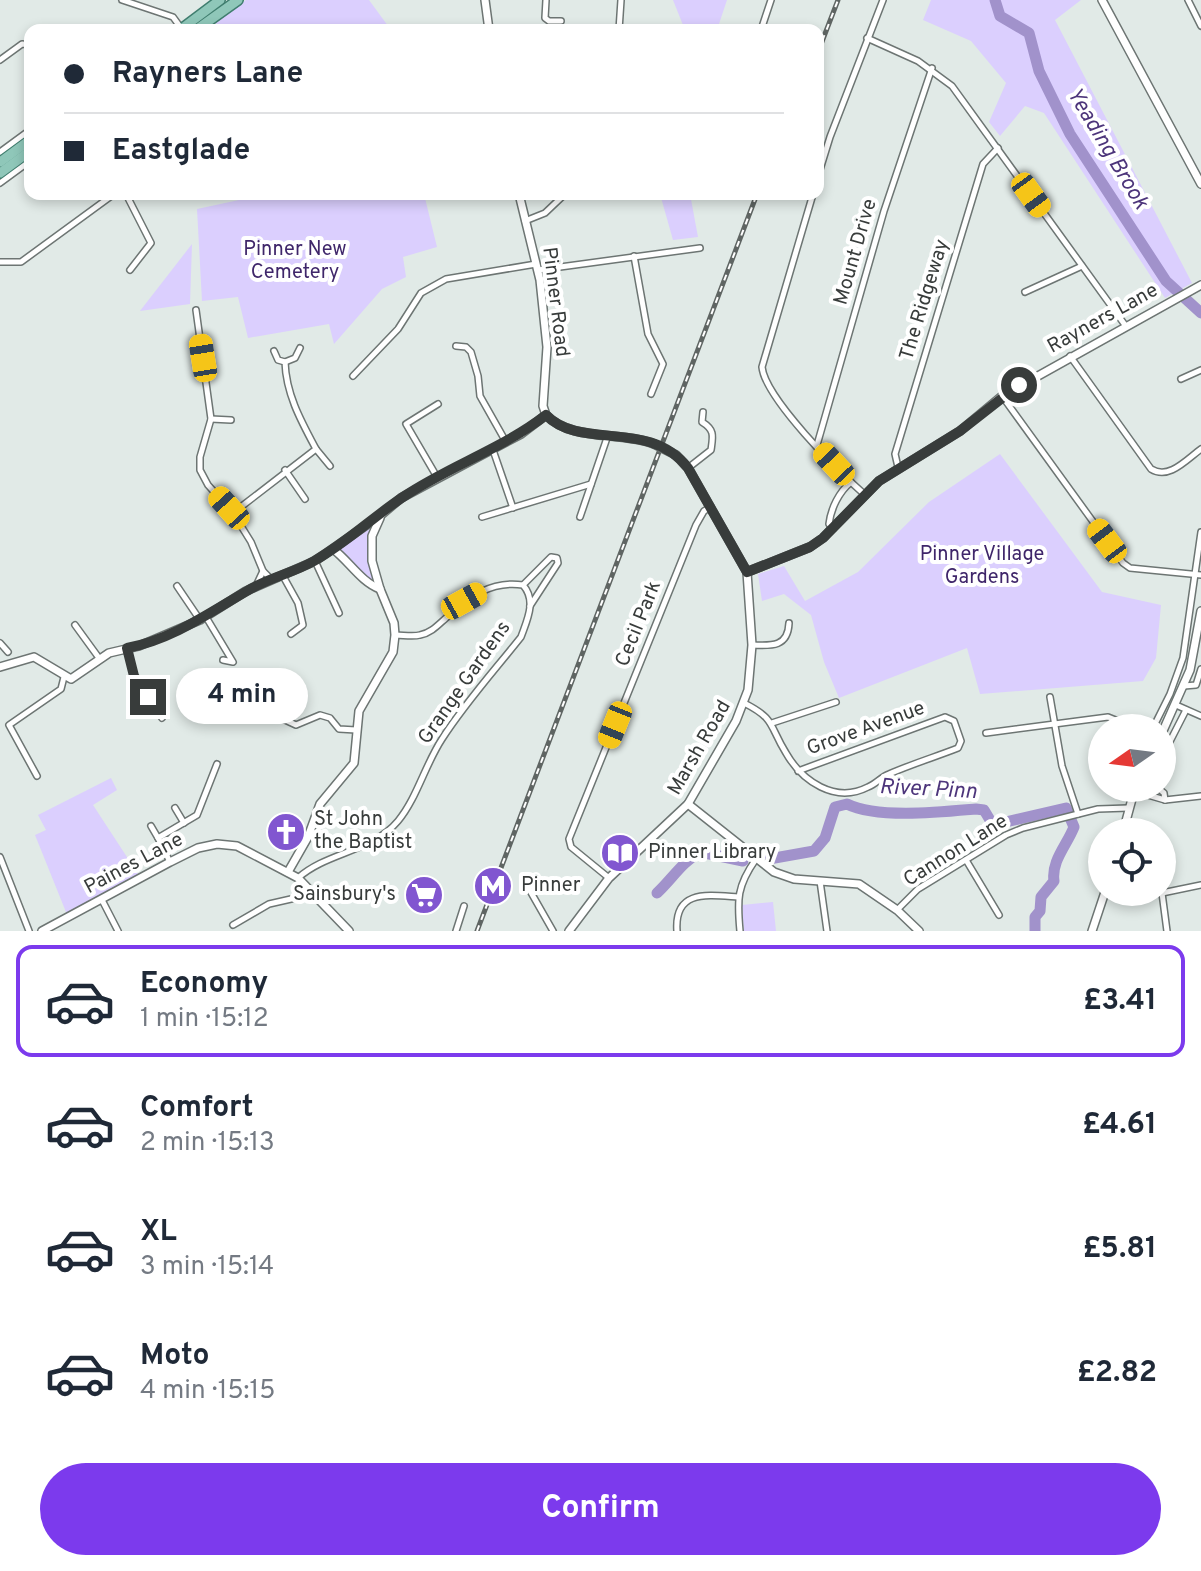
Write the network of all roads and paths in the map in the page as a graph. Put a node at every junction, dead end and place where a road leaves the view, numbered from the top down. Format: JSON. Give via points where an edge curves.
{"nodes":[{"id":1,"x":122,"y":0,"type":"edge"},
{"id":2,"x":220,"y":0,"type":"edge"},
{"id":3,"x":238,"y":0,"type":"edge"},
{"id":4,"x":485,"y":0,"type":"edge"},
{"id":5,"x":546,"y":0,"type":"edge"},
{"id":6,"x":621,"y":0,"type":"edge"},
{"id":7,"x":771,"y":0,"type":"edge"},
{"id":8,"x":883,"y":0,"type":"edge"},
{"id":9,"x":1102,"y":0,"type":"edge"},
{"id":10,"x":1188,"y":0,"type":"edge"},
{"id":11,"x":207,"y":5,"type":"edge"},
{"id":12,"x":561,"y":21,"type":"dead end"},
{"id":13,"x":178,"y":24,"type":"edge"},
{"id":14,"x":186,"y":24,"type":"edge"},
{"id":15,"x":204,"y":24,"type":"edge"},
{"id":16,"x":488,"y":24,"type":"edge"},
{"id":17,"x":619,"y":24,"type":"edge"},
{"id":18,"x":763,"y":24,"type":"edge"},
{"id":19,"x":1201,"y":26,"type":"edge"},
{"id":20,"x":867,"y":38,"type":"junction"},
{"id":21,"x":24,"y":44,"type":"edge"},
{"id":22,"x":0,"y":60,"type":"edge"},
{"id":23,"x":932,"y":68,"type":"junction"},
{"id":24,"x":24,"y":134,"type":"edge"},
{"id":25,"x":998,"y":148,"type":"junction"},
{"id":26,"x":0,"y":152,"type":"edge"},
{"id":27,"x":24,"y":153,"type":"edge"},
{"id":28,"x":24,"y":154,"type":"edge"},
{"id":29,"x":24,"y":156,"type":"edge"},
{"id":30,"x":824,"y":159,"type":"edge"},
{"id":31,"x":0,"y":162,"type":"edge"},
{"id":32,"x":0,"y":173,"type":"edge"},
{"id":33,"x":0,"y":183,"type":"edge"},
{"id":34,"x":1201,"y":184,"type":"edge"},
{"id":35,"x":106,"y":200,"type":"edge"},
{"id":36,"x":129,"y":200,"type":"edge"},
{"id":37,"x":520,"y":200,"type":"edge"},
{"id":38,"x":559,"y":200,"type":"edge"},
{"id":39,"x":811,"y":200,"type":"edge"},
{"id":40,"x":525,"y":221,"type":"junction"},
{"id":41,"x":700,"y":248,"type":"dead end"},
{"id":42,"x":634,"y":256,"type":"junction"},
{"id":43,"x":0,"y":262,"type":"edge"},
{"id":44,"x":1082,"y":266,"type":"junction"},
{"id":45,"x":538,"y":267,"type":"junction"},
{"id":46,"x":130,"y":270,"type":"dead end"},
{"id":47,"x":1201,"y":285,"type":"edge"},
{"id":48,"x":1025,"y":292,"type":"dead end"},
{"id":49,"x":196,"y":310,"type":"dead end"},
{"id":50,"x":1125,"y":325,"type":"junction"},
{"id":51,"x":456,"y":346,"type":"dead end"},
{"id":52,"x":300,"y":348,"type":"dead end"},
{"id":53,"x":274,"y":351,"type":"dead end"},
{"id":54,"x":1070,"y":356,"type":"junction"},
{"id":55,"x":285,"y":362,"type":"junction"},
{"id":56,"x":1201,"y":370,"type":"edge"},
{"id":57,"x":353,"y":376,"type":"dead end"},
{"id":58,"x":1181,"y":379,"type":"dead end"},
{"id":59,"x":651,"y":394,"type":"dead end"},
{"id":60,"x":1002,"y":396,"type":"junction"},
{"id":61,"x":438,"y":404,"type":"dead end"},
{"id":62,"x":703,"y":412,"type":"dead end"},
{"id":63,"x":546,"y":415,"type":"junction"},
{"id":64,"x":211,"y":419,"type":"junction"},
{"id":65,"x":231,"y":420,"type":"dead end"},
{"id":66,"x":608,"y":435,"type":"junction"},
{"id":67,"x":506,"y":442,"type":"junction"},
{"id":68,"x":817,"y":445,"type":"junction"},
{"id":69,"x":316,"y":449,"type":"junction"},
{"id":70,"x":1201,"y":449,"type":"edge"},
{"id":71,"x":493,"y":450,"type":"junction"},
{"id":72,"x":330,"y":466,"type":"dead end"},
{"id":73,"x":898,"y":467,"type":"junction"},
{"id":74,"x":688,"y":468,"type":"junction"},
{"id":75,"x":285,"y":470,"type":"junction"},
{"id":76,"x":437,"y":477,"type":"junction"},
{"id":77,"x":851,"y":482,"type":"junction"},
{"id":78,"x":591,"y":484,"type":"junction"},
{"id":79,"x":864,"y":494,"type":"junction"},
{"id":80,"x":305,"y":499,"type":"dead end"},
{"id":81,"x":712,"y":507,"type":"junction"},
{"id":82,"x":513,"y":508,"type":"junction"},
{"id":83,"x":233,"y":513,"type":"junction"},
{"id":84,"x":381,"y":515,"type":"junction"},
{"id":85,"x":482,"y":517,"type":"dead end"},
{"id":86,"x":580,"y":517,"type":"dead end"},
{"id":87,"x":833,"y":530,"type":"junction"},
{"id":88,"x":1201,"y":532,"type":"edge"},
{"id":89,"x":333,"y":549,"type":"junction"},
{"id":90,"x":315,"y":561,"type":"junction"},
{"id":91,"x":263,"y":571,"type":"junction"},
{"id":92,"x":747,"y":572,"type":"junction"},
{"id":93,"x":1198,"y":575,"type":"edge"},
{"id":94,"x":283,"y":576,"type":"junction"},
{"id":95,"x":272,"y":580,"type":"junction"},
{"id":96,"x":523,"y":585,"type":"junction"},
{"id":97,"x":177,"y":586,"type":"dead end"},
{"id":98,"x":256,"y":586,"type":"junction"},
{"id":99,"x":380,"y":589,"type":"junction"},
{"id":100,"x":530,"y":606,"type":"junction"},
{"id":101,"x":1201,"y":611,"type":"edge"},
{"id":102,"x":339,"y":613,"type":"dead end"},
{"id":103,"x":203,"y":619,"type":"junction"},
{"id":104,"x":789,"y":623,"type":"dead end"},
{"id":105,"x":75,"y":625,"type":"dead end"},
{"id":106,"x":291,"y":634,"type":"dead end"},
{"id":107,"x":395,"y":635,"type":"junction"},
{"id":108,"x":0,"y":643,"type":"edge"},
{"id":109,"x":752,"y":645,"type":"junction"},
{"id":110,"x":127,"y":648,"type":"junction"},
{"id":111,"x":8,"y":652,"type":"dead end"},
{"id":112,"x":99,"y":658,"type":"junction"},
{"id":113,"x":223,"y":660,"type":"dead end"},
{"id":114,"x":1,"y":664,"type":"edge"},
{"id":115,"x":1201,"y":669,"type":"edge"},
{"id":116,"x":64,"y":677,"type":"junction"},
{"id":117,"x":1184,"y":686,"type":"junction"},
{"id":118,"x":1050,"y":697,"type":"dead end"},
{"id":119,"x":836,"y":702,"type":"dead end"},
{"id":120,"x":744,"y":703,"type":"junction"},
{"id":121,"x":1176,"y":705,"type":"junction"},
{"id":122,"x":1186,"y":710,"type":"junction"},
{"id":123,"x":1160,"y":714,"type":"edge"},
{"id":124,"x":1172,"y":714,"type":"edge"},
{"id":125,"x":1201,"y":716,"type":"edge"},
{"id":126,"x":162,"y":718,"type":"dead end"},
{"id":127,"x":283,"y":719,"type":"dead end"},
{"id":128,"x":1088,"y":720,"type":"edge"},
{"id":129,"x":772,"y":723,"type":"junction"},
{"id":130,"x":1056,"y":725,"type":"junction"},
{"id":131,"x":356,"y":730,"type":"junction"},
{"id":132,"x":1176,"y":730,"type":"edge"},
{"id":133,"x":986,"y":733,"type":"dead end"},
{"id":134,"x":217,"y":764,"type":"dead end"},
{"id":135,"x":798,"y":771,"type":"junction"},
{"id":136,"x":37,"y":776,"type":"dead end"},
{"id":137,"x":1201,"y":796,"type":"edge"},
{"id":138,"x":1176,"y":799,"type":"edge"},
{"id":139,"x":1130,"y":802,"type":"edge"},
{"id":140,"x":688,"y":804,"type":"junction"},
{"id":141,"x":175,"y":808,"type":"dead end"},
{"id":142,"x":1128,"y":808,"type":"junction"},
{"id":143,"x":1075,"y":815,"type":"junction"},
{"id":144,"x":1126,"y":818,"type":"edge"},
{"id":145,"x":184,"y":823,"type":"junction"},
{"id":146,"x":151,"y":826,"type":"dead end"},
{"id":147,"x":158,"y":838,"type":"junction"},
{"id":148,"x":0,"y":857,"type":"edge"},
{"id":149,"x":756,"y":859,"type":"junction"},
{"id":150,"x":966,"y":860,"type":"junction"},
{"id":151,"x":170,"y":862,"type":"junction"},
{"id":152,"x":288,"y":872,"type":"junction"},
{"id":153,"x":298,"y":878,"type":"junction"},
{"id":154,"x":609,"y":878,"type":"junction"},
{"id":155,"x":820,"y":881,"type":"junction"},
{"id":156,"x":525,"y":882,"type":"dead end"},
{"id":157,"x":1201,"y":885,"type":"edge"},
{"id":158,"x":1176,"y":890,"type":"edge"},
{"id":159,"x":315,"y":894,"type":"junction"},
{"id":160,"x":738,"y":897,"type":"junction"},
{"id":161,"x":102,"y":900,"type":"junction"},
{"id":162,"x":464,"y":906,"type":"dead end"},
{"id":163,"x":1100,"y":906,"type":"edge"},
{"id":164,"x":1162,"y":906,"type":"edge"},
{"id":165,"x":897,"y":910,"type":"junction"},
{"id":166,"x":999,"y":915,"type":"dead end"},
{"id":167,"x":233,"y":925,"type":"dead end"},
{"id":168,"x":29,"y":931,"type":"edge"},
{"id":169,"x":42,"y":931,"type":"edge"},
{"id":170,"x":118,"y":931,"type":"edge"},
{"id":171,"x":349,"y":931,"type":"edge"},
{"id":172,"x":456,"y":931,"type":"edge"},
{"id":173,"x":553,"y":931,"type":"edge"},
{"id":174,"x":569,"y":931,"type":"edge"},
{"id":175,"x":677,"y":931,"type":"edge"},
{"id":176,"x":740,"y":931,"type":"edge"},
{"id":177,"x":827,"y":931,"type":"edge"},
{"id":178,"x":919,"y":931,"type":"edge"},
{"id":179,"x":1092,"y":931,"type":"edge"},
{"id":180,"x":1167,"y":931,"type":"edge"}],
"edges":[{"from":1,"to":13,"type":"street","via":[[173,17]]},
{"from":2,"to":11,"type":"main road"},
{"from":3,"to":15,"type":"main road"},
{"from":4,"to":16,"type":"street"},
{"from":5,"to":12,"type":"street","via":[[545,18]]},
{"from":6,"to":17,"type":"street"},
{"from":7,"to":18,"type":"street"},
{"from":8,"to":20,"type":"street"},
{"from":9,"to":34,"type":"street"},
{"from":10,"to":19,"type":"street"},
{"from":11,"to":14,"type":"main road"},
{"from":20,"to":23,"type":"street"},
{"from":20,"to":30,"type":"street"},
{"from":21,"to":22,"type":"street"},
{"from":23,"to":25,"type":"street"},
{"from":23,"to":68,"type":"street","name":"Mount Drive","via":[[884,211]]},
{"from":24,"to":26,"type":"street"},
{"from":25,"to":44,"type":"street"},
{"from":25,"to":73,"type":"street","name":"The Ridgeway","via":[[983,164],[895,454]]},
{"from":27,"to":31,"type":"main road"},
{"from":28,"to":32,"type":"main road"},
{"from":29,"to":33,"type":"street"},
{"from":35,"to":43,"type":"street","via":[[21,262]]},
{"from":36,"to":46,"type":"street","via":[[151,243]]},
{"from":37,"to":40,"type":"street","name":"Pinner Road"},
{"from":38,"to":40,"type":"street"},
{"from":39,"to":68,"type":"street","via":[[762,367],[777,399]]},
{"from":40,"to":45,"type":"street","name":"Pinner Road"},
{"from":41,"to":42,"type":"street"},
{"from":42,"to":45,"type":"street"},
{"from":42,"to":59,"type":"street","via":[[648,334],[663,364]]},
{"from":44,"to":48,"type":"street"},
{"from":44,"to":50,"type":"street"},
{"from":45,"to":57,"type":"street","via":[[446,279],[421,293],[398,329]]},
{"from":45,"to":63,"type":"street","name":"Pinner Road","via":[[547,347]]},
{"from":47,"to":50,"type":"street","name":"Rayners Lane"},
{"from":49,"to":64,"type":"street"},
{"from":50,"to":54,"type":"street","name":"Rayners Lane"},
{"from":51,"to":67,"type":"street","via":[[471,352],[480,396]]},
{"from":52,"to":55,"type":"street"},
{"from":53,"to":55,"type":"street"},
{"from":54,"to":60,"type":"street","name":"Rayners Lane"},
{"from":54,"to":70,"type":"street","via":[[1151,469],[1168,473]]},
{"from":55,"to":69,"type":"street","via":[[286,384]]},
{"from":56,"to":58,"type":"street"},
{"from":60,"to":73,"type":"street","name":"Rayners Lane","via":[[960,431]]},
{"from":60,"to":93,"type":"street","via":[[1123,563]]},
{"from":61,"to":76,"type":"street","via":[[406,424]]},
{"from":62,"to":74,"type":"street","via":[[702,422],[713,434],[711,450]]},
{"from":63,"to":66,"type":"street","name":"Marsh Road","via":[[559,426]]},
{"from":63,"to":67,"type":"street"},
{"from":64,"to":65,"type":"street"},
{"from":64,"to":83,"type":"street","via":[[200,470]]},
{"from":66,"to":74,"type":"street","name":"Marsh Road","bridge":true,"via":[[651,442]]},
{"from":66,"to":78,"type":"street"},
{"from":67,"to":71,"type":"street"},
{"from":68,"to":77,"type":"street"},
{"from":69,"to":72,"type":"street"},
{"from":69,"to":75,"type":"street"},
{"from":71,"to":76,"type":"street"},
{"from":71,"to":82,"type":"street"},
{"from":73,"to":79,"type":"street","name":"Rayners Lane"},
{"from":74,"to":81,"type":"street","name":"Marsh Road"},
{"from":75,"to":80,"type":"street"},
{"from":75,"to":83,"type":"street"},
{"from":76,"to":84,"type":"street"},
{"from":77,"to":79,"type":"street"},
{"from":77,"to":87,"type":"street","via":[[830,518]]},
{"from":78,"to":82,"type":"street"},
{"from":78,"to":86,"type":"street"},
{"from":79,"to":87,"type":"street","name":"Rayners Lane"},
{"from":81,"to":92,"type":"street","name":"Marsh Road"},
{"from":81,"to":154,"type":"street","name":"Cecil Park","via":[[696,525],[569,839],[571,847]]},
{"from":82,"to":85,"type":"street"},
{"from":83,"to":91,"type":"street"},
{"from":84,"to":89,"type":"street"},
{"from":84,"to":99,"type":"street","via":[[372,536]]},
{"from":87,"to":92,"type":"street","name":"Rayners Lane","via":[[810,547]]},
{"from":88,"to":93,"type":"street"},
{"from":89,"to":90,"type":"street"},
{"from":89,"to":99,"type":"street"},
{"from":90,"to":94,"type":"street"},
{"from":90,"to":102,"type":"street"},
{"from":91,"to":95,"type":"street"},
{"from":91,"to":98,"type":"street"},
{"from":92,"to":109,"type":"street","name":"Marsh Road"},
{"from":93,"to":123,"type":"street","via":[[1183,658]]},
{"from":94,"to":95,"type":"street"},
{"from":94,"to":106,"type":"street","via":[[303,625]]},
{"from":95,"to":98,"type":"street"},
{"from":96,"to":100,"type":"street","name":"Grange Gardens"},
{"from":96,"to":100,"type":"street","via":[[551,557],[557,558]]},
{"from":96,"to":107,"type":"street","name":"Grange Gardens","via":[[487,588],[434,629]]},
{"from":97,"to":103,"type":"street"},
{"from":98,"to":103,"type":"street"},
{"from":99,"to":107,"type":"street"},
{"from":100,"to":153,"type":"street","name":"Grange Gardens","via":[[521,637],[441,740],[399,819],[382,836],[311,867]]},
{"from":101,"to":117,"type":"street"},
{"from":103,"to":110,"type":"street"},
{"from":103,"to":113,"type":"street","via":[[233,662]]},
{"from":104,"to":109,"type":"street","via":[[788,635],[777,645]]},
{"from":105,"to":112,"type":"street"},
{"from":107,"to":131,"type":"street","via":[[387,666],[359,711]]},
{"from":108,"to":111,"type":"street"},
{"from":109,"to":120,"type":"street","name":"Marsh Road"},
{"from":110,"to":112,"type":"street"},
{"from":110,"to":126,"type":"street","via":[[134,676]]},
{"from":112,"to":116,"type":"street","via":[[78,676]]},
{"from":114,"to":116,"type":"street","via":[[34,657]]},
{"from":115,"to":117,"type":"street","via":[[1196,685]]},
{"from":116,"to":136,"type":"street","via":[[61,689],[9,725]]},
{"from":117,"to":121,"type":"street"},
{"from":118,"to":130,"type":"street"},
{"from":119,"to":129,"type":"street"},
{"from":120,"to":129,"type":"street"},
{"from":120,"to":140,"type":"street","name":"Marsh Road"},
{"from":121,"to":122,"type":"street"},
{"from":121,"to":124,"type":"street"},
{"from":122,"to":125,"type":"street"},
{"from":122,"to":132,"type":"street"},
{"from":127,"to":131,"type":"street","via":[[296,725],[320,715],[339,729]]},
{"from":128,"to":130,"type":"street"},
{"from":129,"to":135,"type":"street"},
{"from":130,"to":133,"type":"street"},
{"from":130,"to":143,"type":"street"},
{"from":131,"to":152,"type":"street","via":[[354,763],[320,804]]},
{"from":134,"to":145,"type":"street","via":[[197,815]]},
{"from":135,"to":135,"type":"street","name":"Grove Avenue","via":[[824,789],[856,791],[958,748],[961,741],[952,718],[945,717]]},
{"from":137,"to":138,"type":"street"},
{"from":139,"to":142,"type":"street"},
{"from":140,"to":149,"type":"street"},
{"from":140,"to":154,"type":"street","name":"Marsh Road"},
{"from":141,"to":145,"type":"street"},
{"from":142,"to":143,"type":"street","name":"Cannon Lane"},
{"from":142,"to":144,"type":"street"},
{"from":143,"to":150,"type":"street","name":"Cannon Lane","via":[[1023,828]]},
{"from":145,"to":147,"type":"street"},
{"from":146,"to":147,"type":"street"},
{"from":147,"to":151,"type":"street"},
{"from":148,"to":168,"type":"street"},
{"from":149,"to":155,"type":"street","via":[[794,879]]},
{"from":149,"to":160,"type":"street","via":[[742,879]]},
{"from":150,"to":165,"type":"street","name":"Cannon Lane","via":[[918,889]]},
{"from":150,"to":166,"type":"street"},
{"from":151,"to":152,"type":"street","name":"Paines Lane","via":[[217,844],[237,846]]},
{"from":151,"to":161,"type":"street","name":"Paines Lane"},
{"from":152,"to":153,"type":"street","name":"Paines Lane"},
{"from":153,"to":159,"type":"street","name":"Paines Lane"},
{"from":154,"to":174,"type":"street","name":"Marsh Road"},
{"from":155,"to":165,"type":"street","via":[[859,884]]},
{"from":155,"to":177,"type":"street"},
{"from":156,"to":173,"type":"street"},
{"from":157,"to":158,"type":"street"},
{"from":159,"to":167,"type":"street","via":[[269,904]]},
{"from":159,"to":171,"type":"street","name":"Paines Lane"},
{"from":160,"to":175,"type":"street","via":[[692,897],[681,907]]},
{"from":160,"to":176,"type":"street"},
{"from":161,"to":169,"type":"street","name":"Paines Lane"},
{"from":161,"to":170,"type":"street"},
{"from":162,"to":172,"type":"street"},
{"from":163,"to":179,"type":"street"},
{"from":164,"to":180,"type":"street"},
{"from":165,"to":178,"type":"street"}]}
